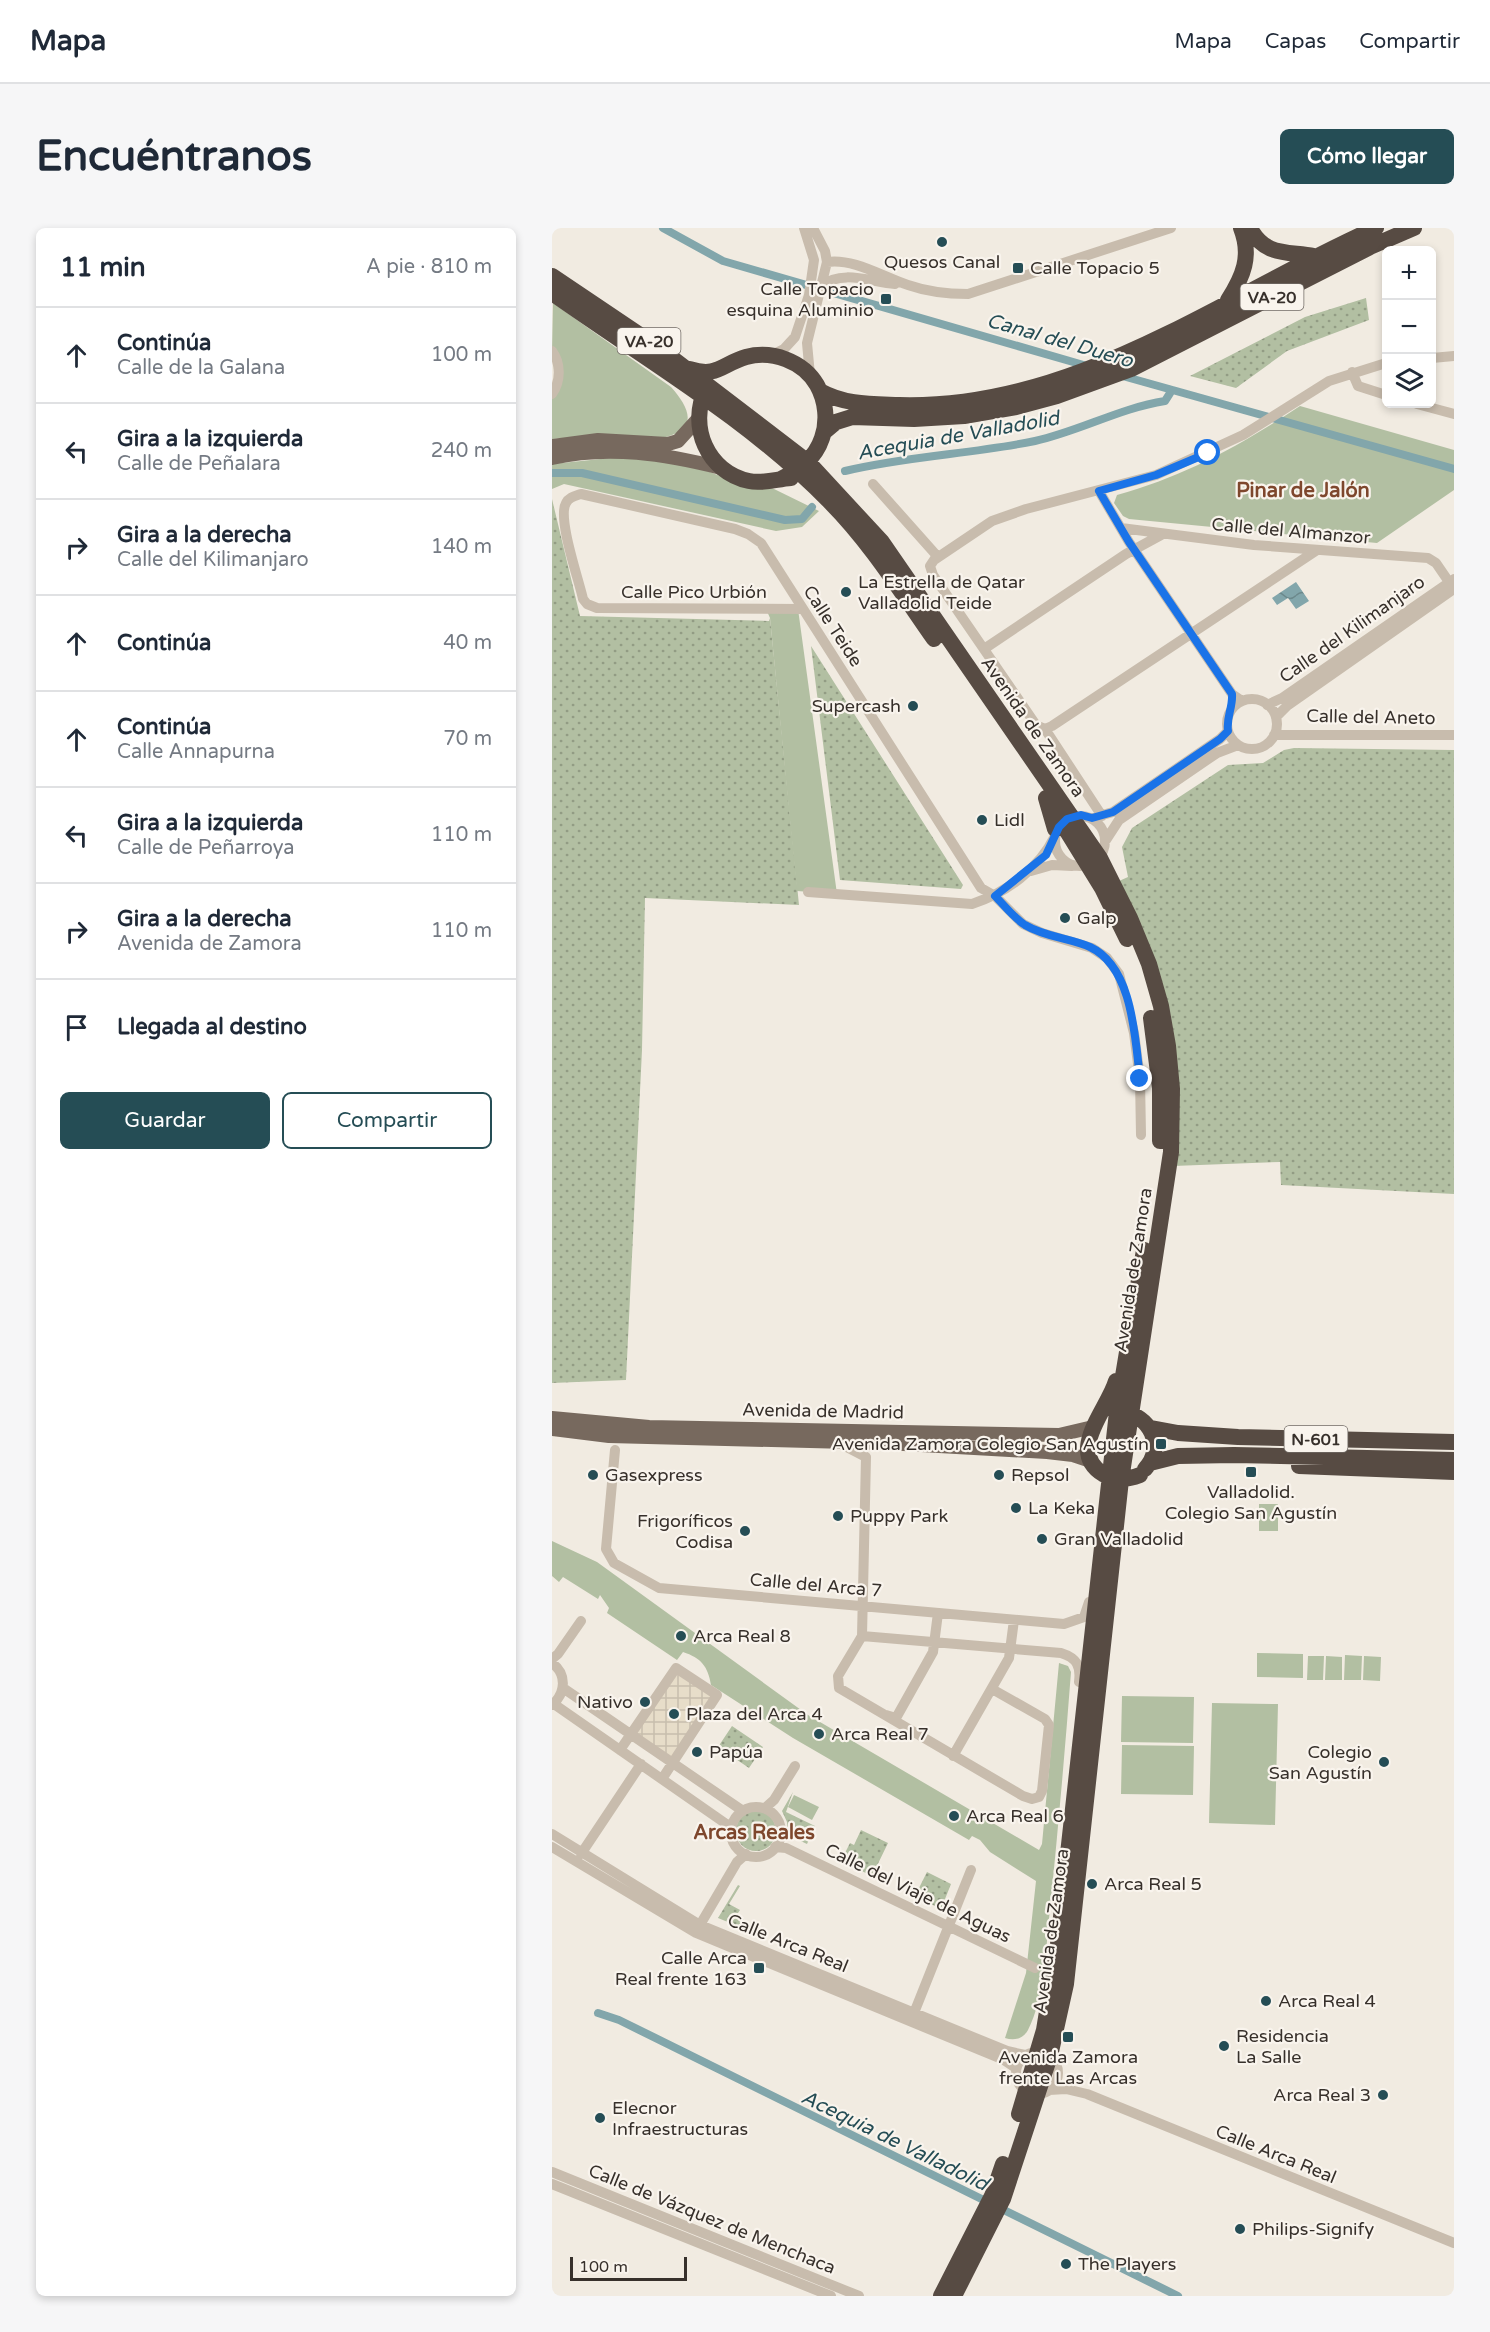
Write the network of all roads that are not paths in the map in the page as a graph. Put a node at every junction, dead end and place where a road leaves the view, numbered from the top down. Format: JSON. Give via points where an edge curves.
{"nodes":[{"id":1,"x":804,"y":228,"type":"edge"},
{"id":2,"x":1171,"y":228,"type":"edge"},
{"id":3,"x":1241,"y":228,"type":"edge"},
{"id":4,"x":1250,"y":228,"type":"edge"},
{"id":5,"x":1376,"y":228,"type":"edge"},
{"id":6,"x":1414,"y":228,"type":"edge"},
{"id":7,"x":816,"y":233,"type":"edge"},
{"id":8,"x":1314,"y":256,"type":"junction"},
{"id":9,"x":826,"y":262,"type":"junction"},
{"id":10,"x":850,"y":265,"type":"junction"},
{"id":11,"x":552,"y":276,"type":"edge"},
{"id":12,"x":816,"y":280,"type":"junction"},
{"id":13,"x":908,"y":285,"type":"junction"},
{"id":14,"x":552,"y":293,"type":"edge"},
{"id":15,"x":812,"y":297,"type":"junction"},
{"id":16,"x":1228,"y":301,"type":"junction"},
{"id":17,"x":552,"y":351,"type":"edge"},
{"id":18,"x":636,"y":353,"type":"junction"},
{"id":19,"x":771,"y":355,"type":"junction"},
{"id":20,"x":1436,"y":357,"type":"edge"},
{"id":21,"x":1454,"y":357,"type":"edge"},
{"id":22,"x":1124,"y":363,"type":"junction"},
{"id":23,"x":1382,"y":364,"type":"edge"},
{"id":24,"x":684,"y":366,"type":"junction"},
{"id":25,"x":723,"y":369,"type":"junction"},
{"id":26,"x":1352,"y":372,"type":"junction"},
{"id":27,"x":810,"y":375,"type":"junction"},
{"id":28,"x":1329,"y":381,"type":"junction"},
{"id":29,"x":1358,"y":386,"type":"junction"},
{"id":30,"x":1055,"y":389,"type":"junction"},
{"id":31,"x":705,"y":391,"type":"junction"},
{"id":32,"x":820,"y":391,"type":"junction"},
{"id":33,"x":552,"y":393,"type":"edge"},
{"id":34,"x":1382,"y":394,"type":"edge"},
{"id":35,"x":1432,"y":408,"type":"edge"},
{"id":36,"x":1454,"y":414,"type":"edge"},
{"id":37,"x":698,"y":418,"type":"junction"},
{"id":38,"x":821,"y":439,"type":"junction"},
{"id":39,"x":552,"y":446,"type":"edge"},
{"id":40,"x":552,"y":458,"type":"edge"},
{"id":41,"x":721,"y":468,"type":"junction"},
{"id":42,"x":805,"y":471,"type":"junction"},
{"id":43,"x":873,"y":484,"type":"dead end"},
{"id":44,"x":1099,"y":491,"type":"junction"},
{"id":45,"x":1121,"y":528,"type":"junction"},
{"id":46,"x":1161,"y":535,"type":"junction"},
{"id":47,"x":882,"y":542,"type":"junction"},
{"id":48,"x":1287,"y":548,"type":"junction"},
{"id":49,"x":1134,"y":550,"type":"junction"},
{"id":50,"x":1317,"y":550,"type":"junction"},
{"id":51,"x":938,"y":557,"type":"junction"},
{"id":52,"x":1297,"y":564,"type":"junction"},
{"id":53,"x":1452,"y":583,"type":"edge"},
{"id":54,"x":587,"y":604,"type":"joint"},
{"id":55,"x":802,"y":609,"type":"junction"},
{"id":56,"x":1191,"y":634,"type":"junction"},
{"id":57,"x":984,"y":649,"type":"junction"},
{"id":58,"x":1238,"y":705,"type":"junction"},
{"id":59,"x":1267,"y":705,"type":"junction"},
{"id":60,"x":1275,"y":727,"type":"junction"},
{"id":61,"x":1043,"y":728,"type":"junction"},
{"id":62,"x":1228,"y":731,"type":"junction"},
{"id":63,"x":1454,"y":735,"type":"edge"},
{"id":64,"x":1238,"y":745,"type":"junction"},
{"id":65,"x":1051,"y":797,"type":"junction"},
{"id":66,"x":1074,"y":822,"type":"junction"},
{"id":67,"x":1092,"y":857,"type":"junction"},
{"id":68,"x":1028,"y":872,"type":"junction"},
{"id":69,"x":808,"y":892,"type":"dead end"},
{"id":70,"x":995,"y":896,"type":"junction"},
{"id":71,"x":1141,"y":1135,"type":"dead end"},
{"id":72,"x":1144,"y":1281,"type":"junction"},
{"id":73,"x":1123,"y":1413,"type":"junction"},
{"id":74,"x":552,"y":1418,"type":"edge"},
{"id":75,"x":1096,"y":1424,"type":"junction"},
{"id":76,"x":1148,"y":1425,"type":"junction"},
{"id":77,"x":552,"y":1429,"type":"edge"},
{"id":78,"x":837,"y":1442,"type":"junction"},
{"id":79,"x":1454,"y":1442,"type":"edge"},
{"id":80,"x":886,"y":1443,"type":"junction"},
{"id":81,"x":615,"y":1450,"type":"dead end"},
{"id":82,"x":1234,"y":1455,"type":"junction"},
{"id":83,"x":866,"y":1457,"type":"junction"},
{"id":84,"x":1454,"y":1460,"type":"edge"},
{"id":85,"x":1091,"y":1461,"type":"junction"},
{"id":86,"x":1145,"y":1469,"type":"junction"},
{"id":87,"x":1454,"y":1472,"type":"edge"},
{"id":88,"x":1115,"y":1478,"type":"junction"},
{"id":89,"x":1117,"y":1516,"type":"junction"},
{"id":90,"x":1098,"y":1568,"type":"junction"},
{"id":91,"x":863,"y":1606,"type":"junction"},
{"id":92,"x":938,"y":1613,"type":"junction"},
{"id":93,"x":1014,"y":1620,"type":"junction"},
{"id":94,"x":581,"y":1621,"type":"dead end"},
{"id":95,"x":862,"y":1636,"type":"junction"},
{"id":96,"x":934,"y":1642,"type":"junction"},
{"id":97,"x":1010,"y":1649,"type":"junction"},
{"id":98,"x":555,"y":1660,"type":"edge"},
{"id":99,"x":563,"y":1688,"type":"junction"},
{"id":100,"x":992,"y":1689,"type":"junction"},
{"id":101,"x":553,"y":1704,"type":"edge"},
{"id":102,"x":880,"y":1714,"type":"junction"},
{"id":103,"x":631,"y":1734,"type":"junction"},
{"id":104,"x":620,"y":1750,"type":"junction"},
{"id":105,"x":953,"y":1756,"type":"junction"},
{"id":106,"x":673,"y":1762,"type":"junction"},
{"id":107,"x":641,"y":1764,"type":"junction"},
{"id":108,"x":795,"y":1766,"type":"dead end"},
{"id":109,"x":1076,"y":1776,"type":"junction"},
{"id":110,"x":662,"y":1779,"type":"junction"},
{"id":111,"x":743,"y":1810,"type":"junction"},
{"id":112,"x":768,"y":1810,"type":"junction"},
{"id":113,"x":732,"y":1827,"type":"junction"},
{"id":114,"x":552,"y":1834,"type":"edge"},
{"id":115,"x":780,"y":1845,"type":"junction"},
{"id":116,"x":552,"y":1847,"type":"edge"},
{"id":117,"x":743,"y":1852,"type":"junction"},
{"id":118,"x":581,"y":1854,"type":"junction"},
{"id":119,"x":971,"y":1869,"type":"dead end"},
{"id":120,"x":948,"y":1926,"type":"junction"},
{"id":121,"x":698,"y":1929,"type":"junction"},
{"id":122,"x":1035,"y":1968,"type":"dead end"},
{"id":123,"x":914,"y":2013,"type":"junction"},
{"id":124,"x":1038,"y":2054,"type":"junction"},
{"id":125,"x":1016,"y":2068,"type":"junction"},
{"id":126,"x":1058,"y":2074,"type":"junction"},
{"id":127,"x":1038,"y":2092,"type":"junction"},
{"id":128,"x":1087,"y":2094,"type":"junction"},
{"id":129,"x":552,"y":2172,"type":"edge"},
{"id":130,"x":552,"y":2184,"type":"edge"},
{"id":131,"x":988,"y":2218,"type":"junction"},
{"id":132,"x":1454,"y":2243,"type":"edge"},
{"id":133,"x":831,"y":2296,"type":"edge"},
{"id":134,"x":859,"y":2296,"type":"edge"},
{"id":135,"x":941,"y":2296,"type":"edge"},
{"id":136,"x":954,"y":2296,"type":"edge"}],
"edges":[{"from":1,"to":12,"type":"street"},
{"from":2,"to":13,"type":"street","via":[[968,294],[943,294]]},
{"from":3,"to":16,"type":"highway","via":[[1246,263]]},
{"from":4,"to":8,"type":"highway","via":[[1275,251]]},
{"from":5,"to":8,"type":"highway","number":"VA-20"},
{"from":6,"to":22,"type":"highway","number":"VA-20"},
{"from":7,"to":9,"type":"street"},
{"from":7,"to":10,"type":"street","via":[[831,253]]},
{"from":8,"to":16,"type":"highway","number":"VA-20"},
{"from":9,"to":10,"type":"street"},
{"from":9,"to":12,"type":"street"},
{"from":10,"to":13,"type":"street"},
{"from":11,"to":24,"type":"highway","number":"VA-20"},
{"from":12,"to":13,"type":"street","via":[[843,277]]},
{"from":12,"to":15,"type":"street"},
{"from":14,"to":18,"type":"highway","number":"VA-20"},
{"from":15,"to":19,"type":"street","via":[[795,337]]},
{"from":15,"to":27,"type":"street","via":[[807,343]]},
{"from":16,"to":22,"type":"highway","number":"VA-20"},
{"from":17,"to":33,"type":"street","via":[[559,367]]},
{"from":18,"to":31,"type":"highway","number":"VA-20"},
{"from":18,"to":37,"type":"highway","via":[[682,392]]},
{"from":19,"to":25,"type":"highway","via":[[748,356]]},
{"from":19,"to":27,"type":"highway"},
{"from":20,"to":21,"type":"street"},
{"from":22,"to":30,"type":"highway","number":"VA-20"},
{"from":23,"to":26,"type":"street"},
{"from":24,"to":25,"type":"highway","via":[[705,373]]},
{"from":24,"to":31,"type":"highway","number":"VA-20"},
{"from":25,"to":31,"type":"highway"},
{"from":26,"to":28,"type":"street"},
{"from":26,"to":29,"type":"street"},
{"from":27,"to":32,"type":"highway"},
{"from":28,"to":29,"type":"street"},
{"from":28,"to":44,"type":"street","via":[[1243,435],[1187,463]]},
{"from":29,"to":34,"type":"street"},
{"from":30,"to":32,"type":"highway","number":"VA-20","via":[[911,405],[841,401]]},
{"from":30,"to":38,"type":"highway","number":"VA-20","via":[[1016,407],[964,416],[852,417],[836,422]]},
{"from":31,"to":37,"type":"highway"},
{"from":31,"to":42,"type":"highway","name":"Avenida de Zamora"},
{"from":32,"to":38,"type":"highway","via":[[825,408]]},
{"from":35,"to":36,"type":"street"},
{"from":37,"to":39,"type":"main road","via":[[678,441],[668,444],[598,440]]},
{"from":37,"to":41,"type":"highway","via":[[706,450]]},
{"from":38,"to":42,"type":"highway","number":"VA-20"},
{"from":38,"to":47,"type":"highway","via":[[825,466]]},
{"from":40,"to":41,"type":"main road","via":[[631,451]]},
{"from":41,"to":42,"type":"highway","number":"VA-20","via":[[750,481],[781,479]]},
{"from":42,"to":47,"type":"highway","name":"Avenida de Zamora"},
{"from":42,"to":65,"type":"highway","name":"Avenida de Zamora","via":[[882,563]]},
{"from":43,"to":51,"type":"street"},
{"from":44,"to":45,"type":"street"},
{"from":44,"to":51,"type":"street","via":[[992,521]]},
{"from":45,"to":46,"type":"street","name":"Calle del Almanzor"},
{"from":45,"to":49,"type":"street"},
{"from":46,"to":48,"type":"street","name":"Calle del Almanzor"},
{"from":46,"to":49,"type":"street"},
{"from":47,"to":65,"type":"highway","name":"Avenida de Zamora"},
{"from":48,"to":50,"type":"street","name":"Calle del Almanzor"},
{"from":48,"to":52,"type":"street"},
{"from":49,"to":56,"type":"street"},
{"from":49,"to":57,"type":"street"},
{"from":50,"to":52,"type":"street"},
{"from":50,"to":53,"type":"street","name":"Calle del Almanzor","via":[[1428,558]]},
{"from":51,"to":57,"type":"street","via":[[930,566],[933,575]]},
{"from":52,"to":56,"type":"street"},
{"from":53,"to":59,"type":"street","name":"Calle del Kilimanjaro"},
{"from":53,"to":60,"type":"street","name":"Calle del Kilimanjaro","via":[[1287,706]]},
{"from":54,"to":55,"type":"street","name":"Calle Pico Urbión","via":[[597,608]]},
{"from":54,"to":55,"type":"street","name":"Calle Teide","via":[[564,519],[569,498],[581,494],[748,534],[761,543]]},
{"from":55,"to":70,"type":"street","name":"Calle Teide","via":[[981,888]]},
{"from":56,"to":58,"type":"street"},
{"from":56,"to":61,"type":"street","via":[[1052,726]]},
{"from":57,"to":61,"type":"street"},
{"from":58,"to":59,"type":"street","name":"Calle del Kilimanjaro","via":[[1254,699]]},
{"from":58,"to":62,"type":"street","via":[[1228,718]]},
{"from":59,"to":60,"type":"street","name":"Calle del Kilimanjaro"},
{"from":60,"to":63,"type":"street","name":"Calle del Aneto","via":[[1288,733]]},
{"from":60,"to":64,"type":"street","name":"Calle del Kilimanjaro","via":[[1267,744],[1259,748]]},
{"from":61,"to":66,"type":"street"},
{"from":62,"to":64,"type":"street"},
{"from":62,"to":66,"type":"street","via":[[1212,745]]},
{"from":64,"to":67,"type":"street","name":"Calle del Kilimanjaro","via":[[1217,753],[1119,820]]},
{"from":65,"to":66,"type":"highway"},
{"from":65,"to":66,"type":"highway"},
{"from":66,"to":67,"type":"highway","name":"Avenida de Zamora"},
{"from":66,"to":67,"type":"street","via":[[1059,855]]},
{"from":66,"to":68,"type":"street"},
{"from":67,"to":68,"type":"street"},
{"from":67,"to":72,"type":"highway","name":"Avenida de Zamora","via":[[1134,927],[1155,985],[1171,1078],[1169,1164]]},
{"from":68,"to":70,"type":"street"},
{"from":69,"to":70,"type":"street","via":[[972,904]]},
{"from":70,"to":71,"type":"street","name":"Calle Teide","via":[[1023,924],[1092,948],[1107,958],[1119,974],[1134,1034]]},
{"from":72,"to":73,"type":"highway","name":"Avenida de Zamora"},
{"from":72,"to":75,"type":"highway","via":[[1125,1320],[1115,1384]]},
{"from":72,"to":76,"type":"highway","via":[[1149,1317],[1141,1383]]},
{"from":73,"to":75,"type":"highway"},
{"from":73,"to":76,"type":"highway"},
{"from":73,"to":88,"type":"highway","name":"Avenida de Zamora"},
{"from":74,"to":75,"type":"main road","name":"Avenida de Madrid","via":[[650,1427],[1048,1434],[1079,1432]]},
{"from":75,"to":85,"type":"highway","via":[[1087,1446]]},
{"from":76,"to":79,"type":"highway","number":"N-601","via":[[1178,1433],[1238,1437]]},
{"from":76,"to":86,"type":"highway","via":[[1155,1450]]},
{"from":77,"to":78,"type":"main road","name":"Avenida de Madrid","via":[[609,1436]]},
{"from":78,"to":80,"type":"main road","name":"Avenida de Madrid"},
{"from":78,"to":83,"type":"street"},
{"from":80,"to":83,"type":"street","name":"Avenida de Madrid"},
{"from":80,"to":85,"type":"main road","name":"Avenida de Madrid","via":[[1060,1453]]},
{"from":81,"to":91,"type":"street","name":"Calle del Arca 7","via":[[606,1549],[614,1563],[659,1588]]},
{"from":82,"to":84,"type":"highway","number":"N-601"},
{"from":82,"to":86,"type":"highway","number":"N-601","via":[[1178,1455]]},
{"from":82,"to":87,"type":"highway","via":[[1251,1462],[1315,1468]]},
{"from":83,"to":91,"type":"street"},
{"from":85,"to":88,"type":"highway","via":[[1100,1472]]},
{"from":86,"to":88,"type":"highway"},
{"from":86,"to":89,"type":"highway"},
{"from":88,"to":89,"type":"highway","name":"Avenida de Zamora"},
{"from":88,"to":90,"type":"highway","name":"Avenida de Zamora"},
{"from":89,"to":124,"type":"highway","name":"Avenida de Zamora","via":[[1066,1984]]},
{"from":90,"to":93,"type":"street","name":"Calle del Arca 7","via":[[1084,1617],[1064,1624]]},
{"from":90,"to":109,"type":"highway","name":"Avenida de Zamora"},
{"from":91,"to":92,"type":"street","name":"Calle del Arca 7"},
{"from":91,"to":95,"type":"street"},
{"from":92,"to":93,"type":"street","name":"Calle del Arca 7"},
{"from":92,"to":96,"type":"street"},
{"from":93,"to":97,"type":"street"},
{"from":94,"to":98,"type":"street"},
{"from":95,"to":96,"type":"street"},
{"from":95,"to":102,"type":"street","via":[[837,1683],[838,1688]]},
{"from":96,"to":97,"type":"street"},
{"from":96,"to":102,"type":"street","via":[[933,1652],[896,1718]]},
{"from":97,"to":100,"type":"street"},
{"from":97,"to":109,"type":"street","via":[[1061,1653],[1077,1662],[1080,1669],[1074,1738]]},
{"from":98,"to":99,"type":"street"},
{"from":99,"to":101,"type":"street"},
{"from":99,"to":103,"type":"street"},
{"from":100,"to":105,"type":"street"},
{"from":100,"to":105,"type":"street","via":[[1049,1725],[1039,1797],[1032,1799]]},
{"from":101,"to":104,"type":"street"},
{"from":102,"to":105,"type":"street"},
{"from":103,"to":104,"type":"street"},
{"from":103,"to":106,"type":"street"},
{"from":103,"to":106,"type":"street","via":[[676,1668],[717,1695]]},
{"from":104,"to":107,"type":"street"},
{"from":106,"to":110,"type":"street"},
{"from":106,"to":111,"type":"street"},
{"from":107,"to":110,"type":"street"},
{"from":107,"to":118,"type":"street"},
{"from":108,"to":112,"type":"street"},
{"from":109,"to":124,"type":"highway","name":"Avenida de Zamora","via":[[1058,1944]]},
{"from":110,"to":113,"type":"street"},
{"from":111,"to":112,"type":"street"},
{"from":111,"to":113,"type":"street"},
{"from":112,"to":115,"type":"street","via":[[779,1821]]},
{"from":113,"to":117,"type":"street","via":[[733,1840]]},
{"from":114,"to":118,"type":"street","name":"Calle Arca Real"},
{"from":115,"to":117,"type":"street","via":[[762,1856]]},
{"from":115,"to":120,"type":"street","name":"Calle del Viaje de Aguas"},
{"from":116,"to":121,"type":"street","name":"Calle Arca Real"},
{"from":117,"to":121,"type":"street"},
{"from":118,"to":121,"type":"street","name":"Calle Arca Real"},
{"from":119,"to":120,"type":"street"},
{"from":120,"to":122,"type":"street","name":"Calle del Viaje de Aguas"},
{"from":120,"to":123,"type":"street"},
{"from":121,"to":123,"type":"street","name":"Calle Arca Real"},
{"from":121,"to":125,"type":"street","name":"Calle Arca Real"},
{"from":123,"to":124,"type":"street","name":"Calle Arca Real","via":[[1007,2051]]},
{"from":124,"to":125,"type":"street"},
{"from":124,"to":126,"type":"street","via":[[1057,2068]]},
{"from":124,"to":127,"type":"highway","name":"Avenida de Zamora"},
{"from":125,"to":127,"type":"street","via":[[1018,2081]]},
{"from":126,"to":127,"type":"street"},
{"from":126,"to":128,"type":"street","name":"Calle Arca Real"},
{"from":127,"to":128,"type":"street","name":"Calle Arca Real","via":[[1066,2088]]},
{"from":127,"to":131,"type":"highway","name":"Avenida de Zamora"},
{"from":128,"to":132,"type":"street","name":"Calle Arca Real"},
{"from":129,"to":134,"type":"street","name":"Calle de Vázquez de Menchaca"},
{"from":130,"to":133,"type":"street","name":"Calle de Vázquez de Menchaca"},
{"from":131,"to":135,"type":"highway","name":"Avenida de Zamora"},
{"from":131,"to":136,"type":"highway","name":"Avenida de Zamora"}]}
